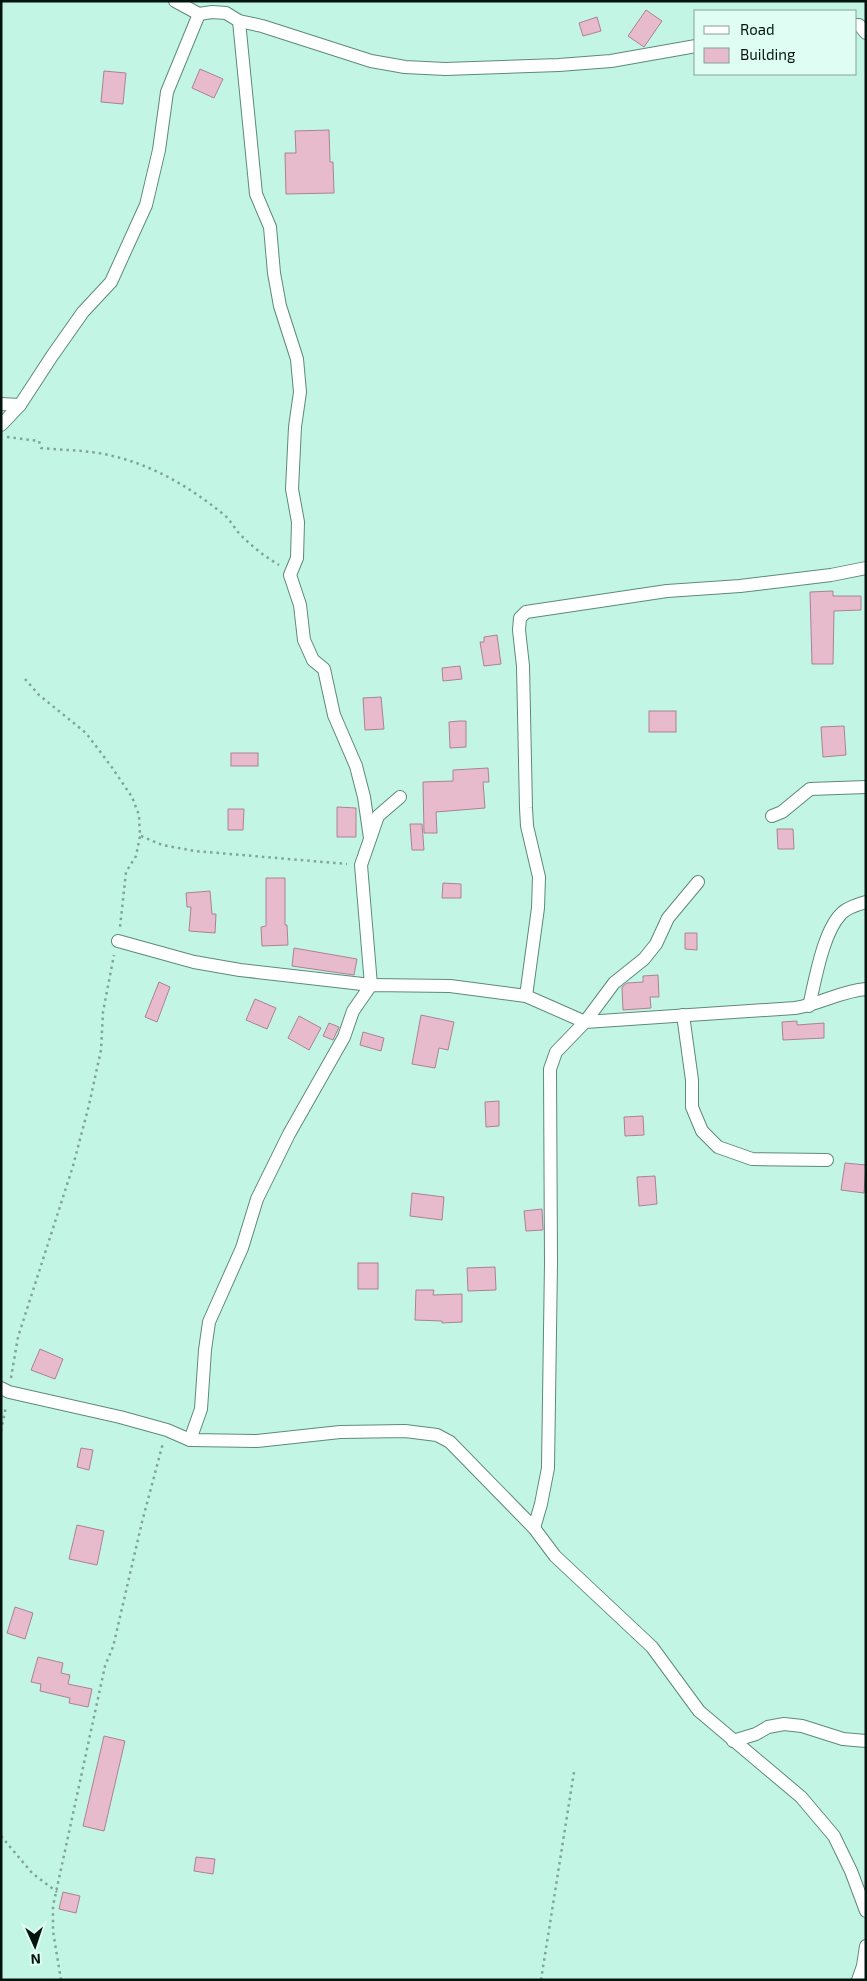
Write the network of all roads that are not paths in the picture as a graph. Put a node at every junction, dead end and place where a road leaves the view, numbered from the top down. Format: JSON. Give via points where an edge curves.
{"nodes":[{"id":1,"x":175,"y":1,"type":"edge"},
{"id":2,"x":207,"y":9,"type":"edge"},
{"id":3,"x":239,"y":21,"type":"junction"},
{"id":4,"x":694,"y":46,"type":"edge"},
{"id":5,"x":1,"y":404,"type":"edge"},
{"id":6,"x":20,"y":405,"type":"junction"},
{"id":7,"x":1,"y":426,"type":"edge"},
{"id":8,"x":866,"y":568,"type":"edge"},
{"id":9,"x":866,"y":787,"type":"edge"},
{"id":10,"x":400,"y":797,"type":"dead end"},
{"id":11,"x":772,"y":816,"type":"dead end"},
{"id":12,"x":370,"y":838,"type":"junction"},
{"id":13,"x":698,"y":882,"type":"dead end"},
{"id":14,"x":866,"y":902,"type":"edge"},
{"id":15,"x":118,"y":941,"type":"road end"},
{"id":16,"x":372,"y":985,"type":"junction"},
{"id":17,"x":866,"y":989,"type":"edge"},
{"id":18,"x":526,"y":996,"type":"junction"},
{"id":19,"x":809,"y":1006,"type":"junction"},
{"id":20,"x":683,"y":1016,"type":"junction"},
{"id":21,"x":585,"y":1022,"type":"junction"},
{"id":22,"x":827,"y":1160,"type":"dead end"},
{"id":23,"x":5,"y":1390,"type":"edge"},
{"id":24,"x":190,"y":1440,"type":"junction"},
{"id":25,"x":534,"y":1528,"type":"junction"},
{"id":26,"x":733,"y":1741,"type":"junction"},
{"id":27,"x":866,"y":1741,"type":"edge"},
{"id":28,"x":866,"y":1911,"type":"edge"},
{"id":29,"x":866,"y":1946,"type":"edge"},
{"id":30,"x":858,"y":1980,"type":"edge"}],
"edges":[{"from":1,"to":2,"type":"street"},
{"from":2,"to":3,"type":"street","via":[[226,13]]},
{"from":2,"to":6,"type":"street","via":[[167,92],[159,150],[146,205],[111,282],[83,312]]},
{"from":3,"to":4,"type":"street","via":[[371,61],[405,67],[445,69],[577,63]]},
{"from":3,"to":12,"type":"street","via":[[256,194],[270,227],[280,306],[297,359],[300,384],[292,489],[298,522],[297,558],[290,575],[300,605],[304,640],[313,660],[324,669],[334,715],[356,766]]},
{"from":5,"to":6,"type":"street"},
{"from":6,"to":7,"type":"street"},
{"from":8,"to":18,"type":"street","via":[[831,575],[599,600],[526,612],[520,618],[527,826],[539,877]]},
{"from":9,"to":11,"type":"street","via":[[810,789],[782,812]]},
{"from":10,"to":12,"type":"street","via":[[378,816]]},
{"from":12,"to":16,"type":"street","via":[[361,865]]},
{"from":13,"to":21,"type":"street","via":[[668,918],[656,944],[644,959],[614,983]]},
{"from":14,"to":19,"type":"street","via":[[842,912],[830,930]]},
{"from":15,"to":16,"type":"street","via":[[194,962],[240,970]]},
{"from":16,"to":18,"type":"street","via":[[450,986]]},
{"from":16,"to":24,"type":"street","via":[[354,1011],[344,1037],[289,1134],[257,1199],[242,1248],[209,1322],[201,1409]]},
{"from":17,"to":19,"type":"street"},
{"from":18,"to":21,"type":"street"},
{"from":19,"to":20,"type":"street"},
{"from":20,"to":21,"type":"street"},
{"from":20,"to":22,"type":"street","via":[[692,1080],[692,1107],[702,1131],[718,1147],[752,1159]]},
{"from":21,"to":25,"type":"street","via":[[556,1052],[550,1069],[548,1468]]},
{"from":23,"to":24,"type":"street","via":[[120,1417]]},
{"from":24,"to":25,"type":"street","via":[[257,1441],[340,1432],[405,1431],[437,1435],[450,1442]]},
{"from":25,"to":26,"type":"street","via":[[555,1556],[652,1646],[699,1711]]},
{"from":26,"to":27,"type":"street","via":[[784,1724],[802,1726],[842,1739]]},
{"from":26,"to":28,"type":"street","via":[[802,1796],[834,1836]]},
{"from":29,"to":30,"type":"street"}]}
